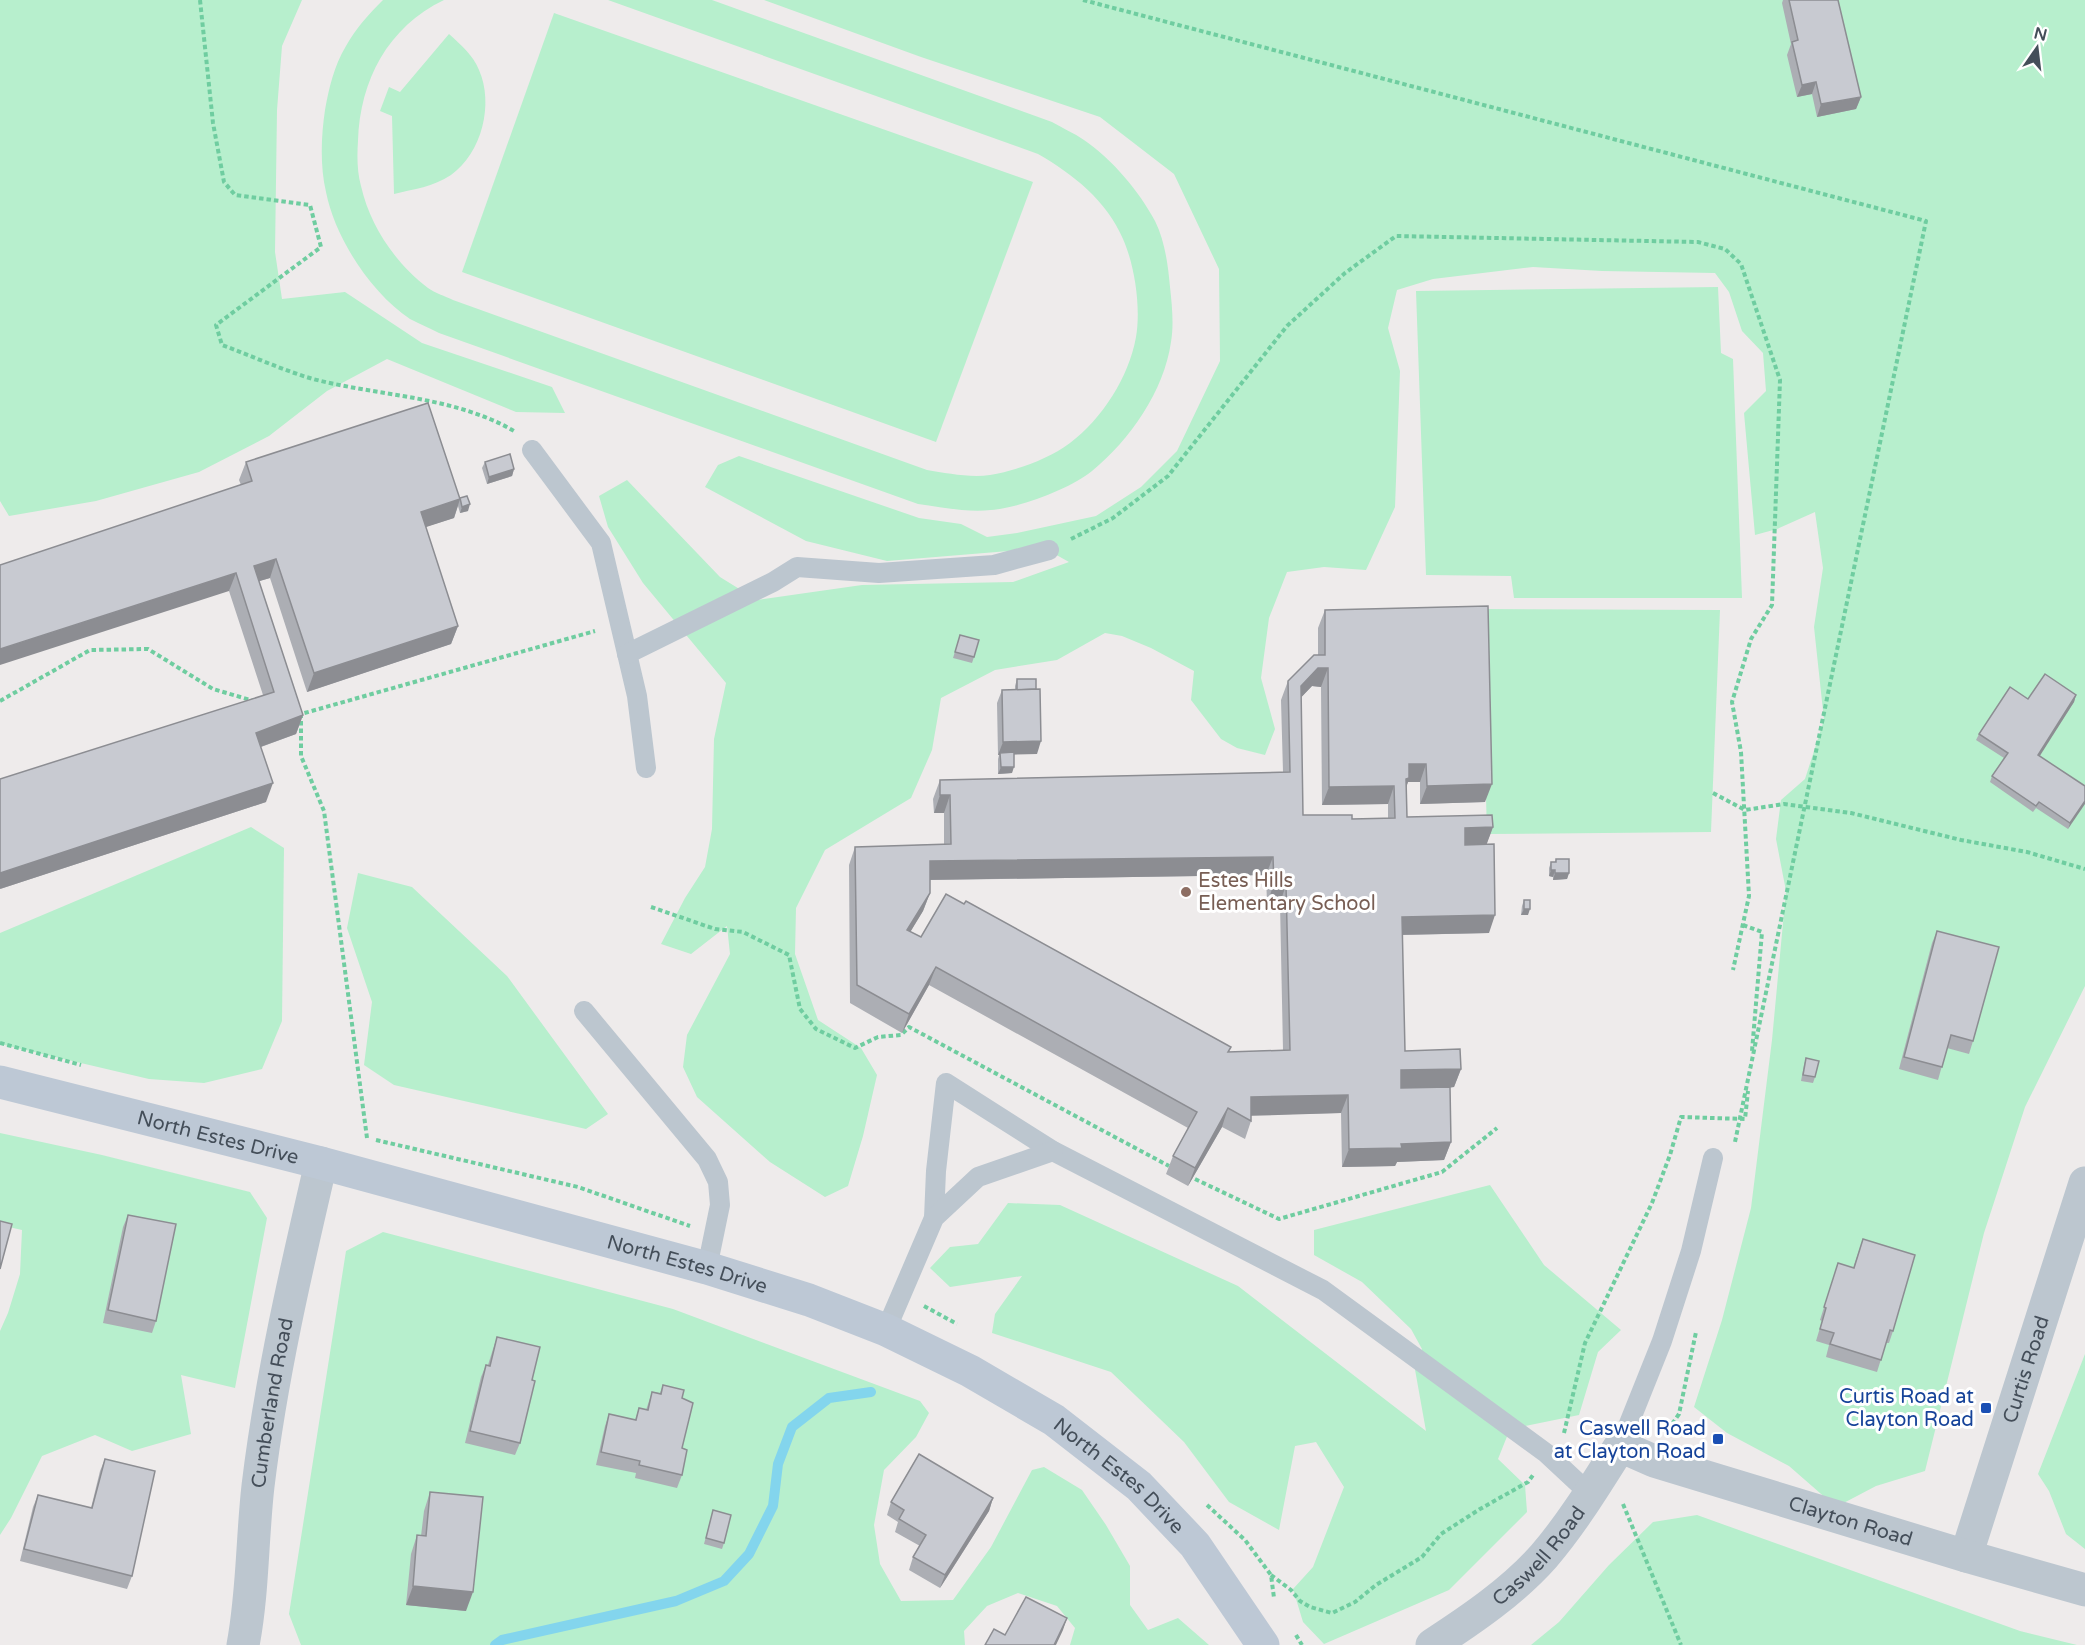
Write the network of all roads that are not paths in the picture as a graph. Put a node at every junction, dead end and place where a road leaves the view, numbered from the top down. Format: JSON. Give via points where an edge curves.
{"nodes":[{"id":1,"x":532,"y":450,"type":"road end"},
{"id":2,"x":1049,"y":550,"type":"road end"},
{"id":3,"x":627,"y":654,"type":"junction"},
{"id":4,"x":646,"y":768,"type":"dead end"},
{"id":5,"x":584,"y":1011,"type":"dead end"},
{"id":6,"x":0,"y":1082,"type":"edge"},
{"id":7,"x":1053,"y":1151,"type":"junction"},
{"id":8,"x":1713,"y":1158,"type":"dead end"},
{"id":9,"x":321,"y":1163,"type":"junction"},
{"id":10,"x":2085,"y":1183,"type":"edge"},
{"id":11,"x":934,"y":1218,"type":"junction"},
{"id":12,"x":707,"y":1268,"type":"junction"},
{"id":13,"x":886,"y":1330,"type":"junction"},
{"id":14,"x":1620,"y":1446,"type":"junction"},
{"id":15,"x":1606,"y":1498,"type":"junction"},
{"id":16,"x":1966,"y":1556,"type":"junction"},
{"id":17,"x":2085,"y":1590,"type":"edge"},
{"id":18,"x":243,"y":1645,"type":"edge"},
{"id":19,"x":1263,"y":1645,"type":"edge"},
{"id":20,"x":1432,"y":1645,"type":"edge"}],
"edges":[{"from":1,"to":3,"type":"lane","via":[[601,543]]},
{"from":2,"to":3,"type":"lane","via":[[994,565],[879,573],[797,567]]},
{"from":3,"to":4,"type":"lane"},
{"from":5,"to":12,"type":"lane","via":[[707,1159],[718,1182],[720,1205]]},
{"from":6,"to":9,"type":"main road","name":"North Estes Drive"},
{"from":7,"to":11,"type":"lane","via":[[978,1177]]},
{"from":7,"to":11,"type":"lane","via":[[946,1083]]},
{"from":7,"to":15,"type":"lane","via":[[1323,1290]]},
{"from":8,"to":14,"type":"lane","via":[[1688,1262]]},
{"from":9,"to":12,"type":"main road","name":"North Estes Drive"},
{"from":9,"to":18,"type":"street","name":"Cumberland Road","via":[[285,1325],[259,1484],[249,1616]]},
{"from":10,"to":16,"type":"street","name":"Curtis Road"},
{"from":11,"to":13,"type":"lane"},
{"from":12,"to":13,"type":"main road","name":"North Estes Drive","via":[[809,1300]]},
{"from":13,"to":19,"type":"main road","name":"North Estes Drive","via":[[970,1371],[1054,1420],[1138,1486],[1195,1545]]},
{"from":14,"to":15,"type":"street","name":"Caswell Road"},
{"from":14,"to":16,"type":"street","name":"Clayton Road","via":[[1665,1464]]},
{"from":15,"to":20,"type":"street","name":"Caswell Road","via":[[1499,1598]]},
{"from":16,"to":17,"type":"street","name":"Clayton Road"}]}
